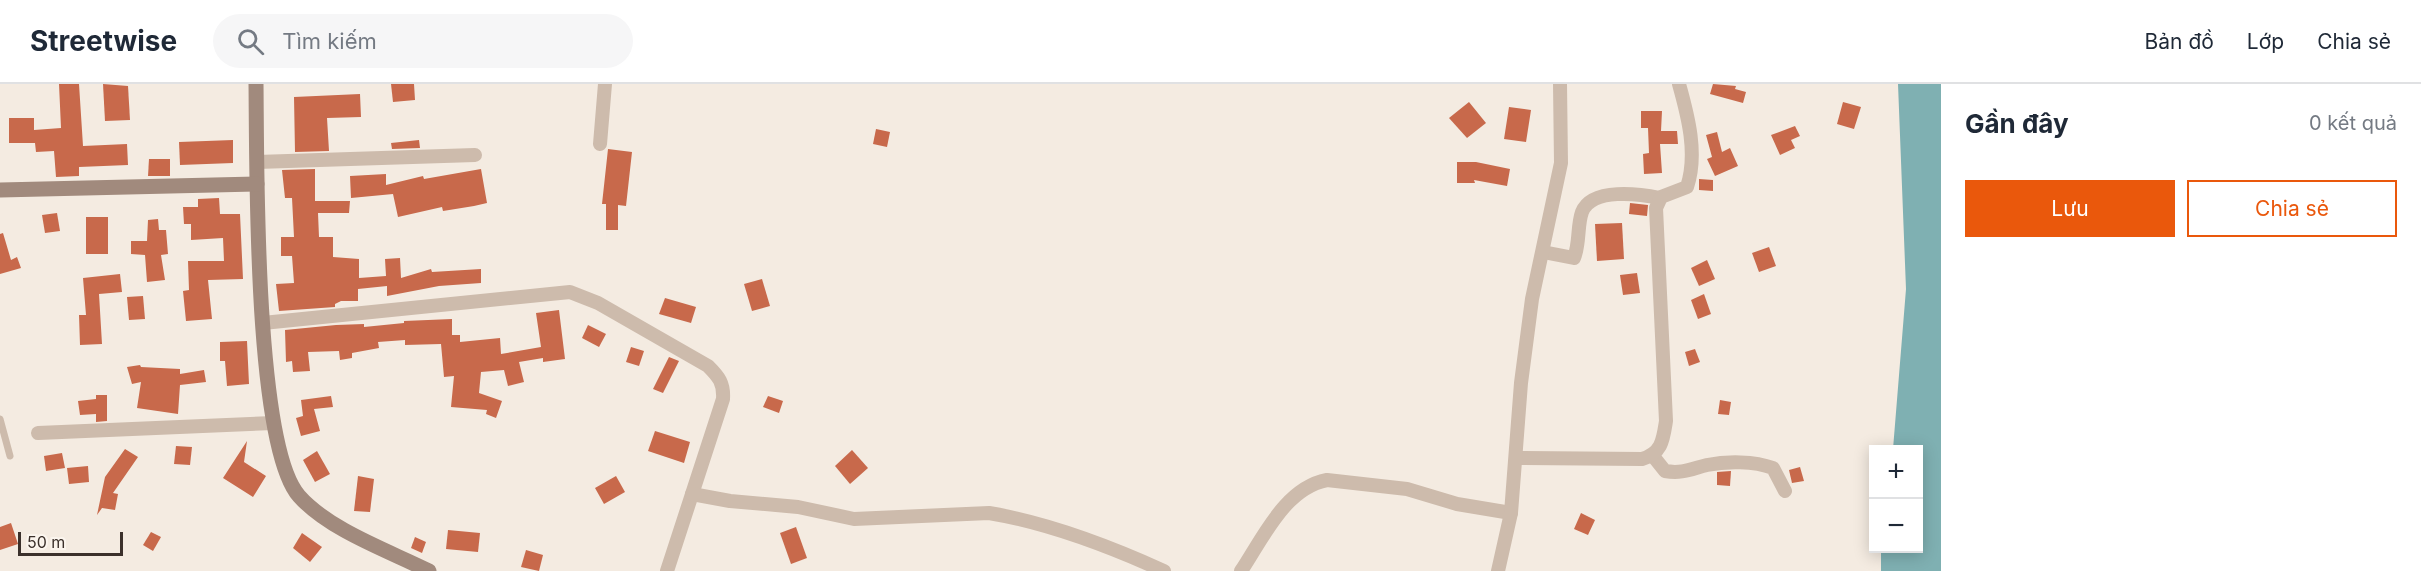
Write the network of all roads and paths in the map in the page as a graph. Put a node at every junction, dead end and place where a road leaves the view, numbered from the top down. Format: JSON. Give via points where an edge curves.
{"nodes":[{"id":1,"x":256,"y":84,"type":"edge"},
{"id":2,"x":605,"y":84,"type":"edge"},
{"id":3,"x":1560,"y":84,"type":"edge"},
{"id":4,"x":1679,"y":84,"type":"edge"},
{"id":5,"x":600,"y":144,"type":"dead end"},
{"id":6,"x":475,"y":155,"type":"dead end"},
{"id":7,"x":257,"y":162,"type":"junction"},
{"id":8,"x":257,"y":184,"type":"junction"},
{"id":9,"x":0,"y":190,"type":"edge"},
{"id":10,"x":1660,"y":198,"type":"junction"},
{"id":11,"x":1543,"y":252,"type":"junction"},
{"id":12,"x":263,"y":323,"type":"junction"},
{"id":13,"x":0,"y":419,"type":"edge"},
{"id":14,"x":273,"y":423,"type":"junction"},
{"id":15,"x":38,"y":433,"type":"dead end"},
{"id":16,"x":10,"y":456,"type":"dead end"},
{"id":17,"x":1653,"y":456,"type":"junction"},
{"id":18,"x":1517,"y":458,"type":"junction"},
{"id":19,"x":1785,"y":490,"type":"dead end"},
{"id":20,"x":692,"y":494,"type":"junction"},
{"id":21,"x":1511,"y":513,"type":"junction"},
{"id":22,"x":429,"y":571,"type":"edge"},
{"id":23,"x":667,"y":571,"type":"edge"},
{"id":24,"x":1164,"y":571,"type":"edge"},
{"id":25,"x":1241,"y":571,"type":"edge"},
{"id":26,"x":1498,"y":571,"type":"edge"}],
"edges":[{"from":1,"to":7,"type":"main road"},
{"from":2,"to":5,"type":"street"},
{"from":3,"to":11,"type":"street","via":[[1561,163]]},
{"from":4,"to":10,"type":"street","via":[[1690,133],[1690,179],[1688,187]]},
{"from":6,"to":7,"type":"street"},
{"from":7,"to":8,"type":"main road"},
{"from":8,"to":9,"type":"main road"},
{"from":8,"to":12,"type":"main road"},
{"from":10,"to":11,"type":"street","via":[[1629,193],[1596,199],[1583,211],[1574,258]]},
{"from":10,"to":17,"type":"street","via":[[1656,208],[1666,421],[1660,448]]},
{"from":11,"to":18,"type":"street","via":[[1532,299],[1521,383]]},
{"from":12,"to":14,"type":"main road"},
{"from":12,"to":20,"type":"street","via":[[570,291],[688,354],[720,377],[723,399]]},
{"from":13,"to":16,"type":"lane"},
{"from":14,"to":15,"type":"street"},
{"from":14,"to":22,"type":"main road","via":[[287,477],[307,504],[356,535]]},
{"from":17,"to":18,"type":"street"},
{"from":17,"to":19,"type":"street","via":[[1665,471],[1679,474],[1707,465],[1763,464],[1773,468]]},
{"from":18,"to":21,"type":"street"},
{"from":20,"to":23,"type":"street"},
{"from":20,"to":24,"type":"street","via":[[798,507],[854,519],[989,513],[1010,516]]},
{"from":21,"to":25,"type":"street","via":[[1457,504],[1407,489],[1327,480],[1296,494]]},
{"from":21,"to":26,"type":"street"}]}
